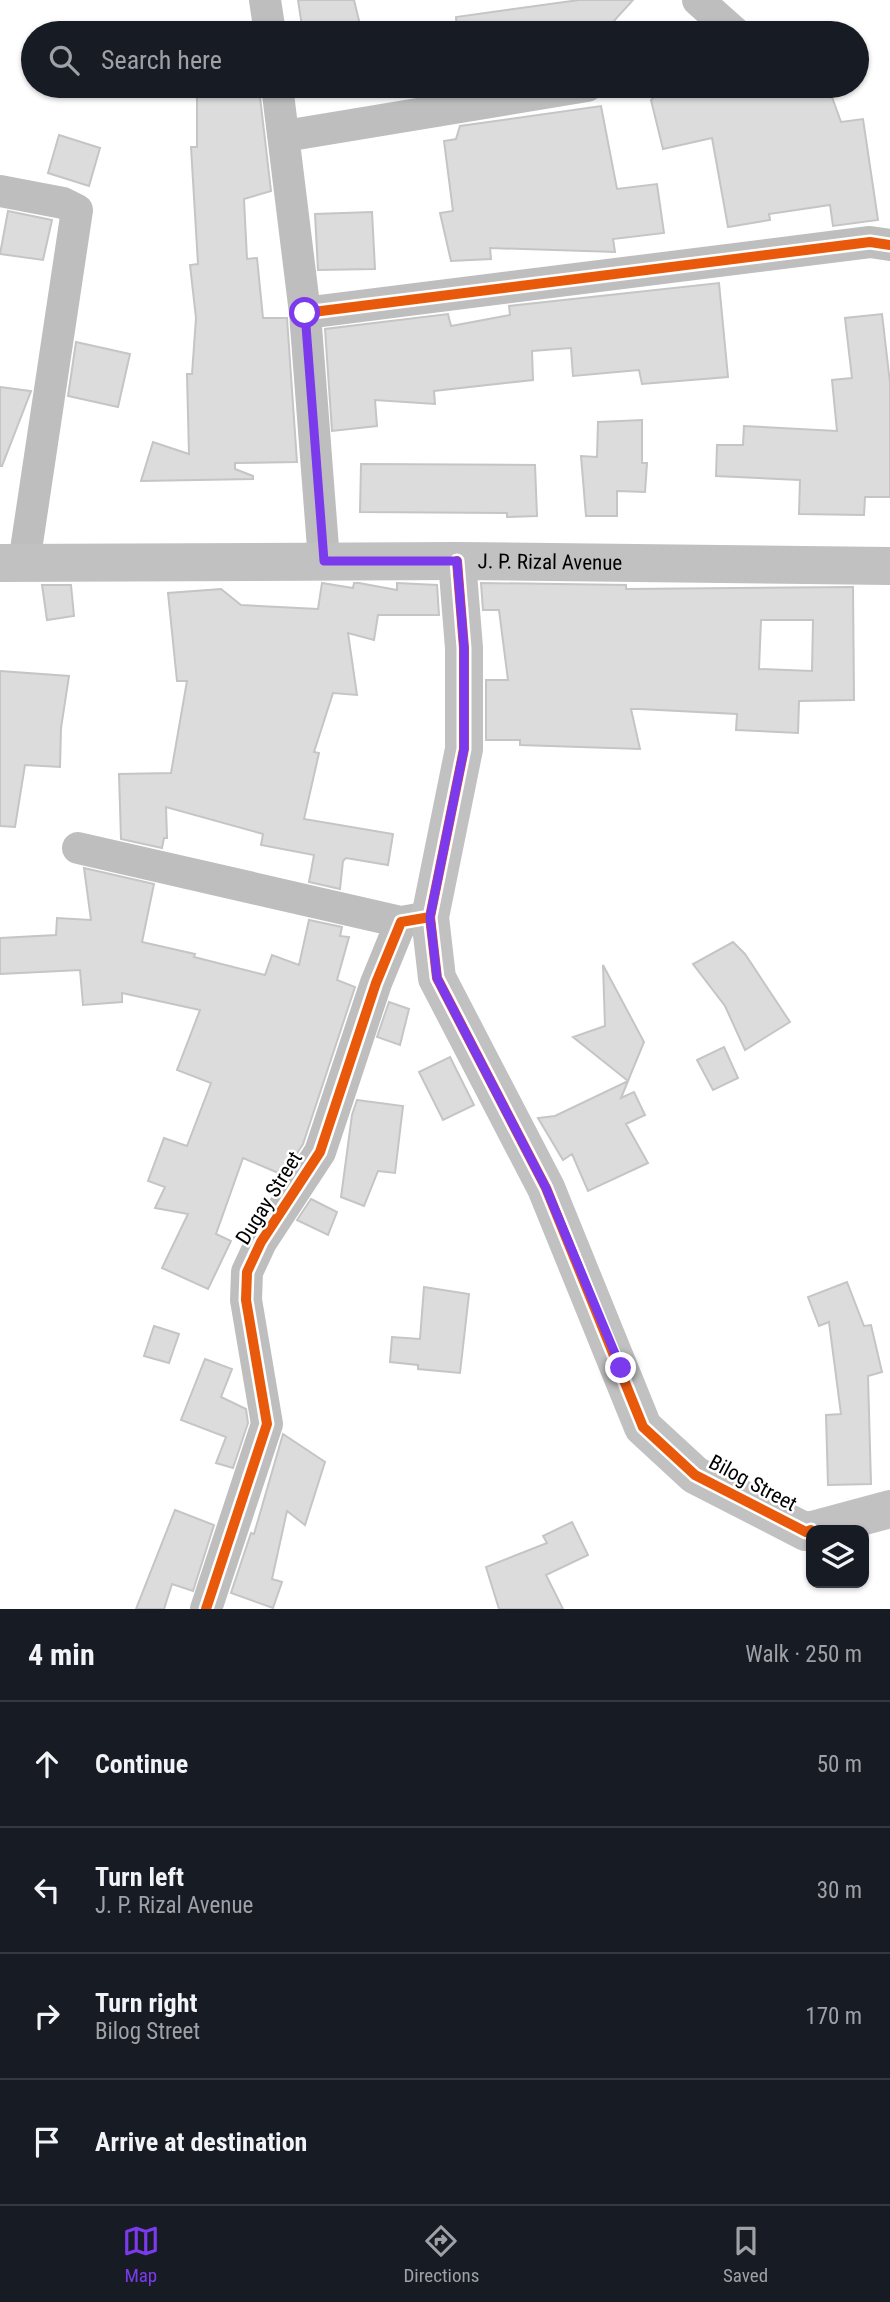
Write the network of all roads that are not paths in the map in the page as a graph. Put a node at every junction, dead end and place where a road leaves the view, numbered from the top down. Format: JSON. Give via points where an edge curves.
{"nodes":[{"id":1,"x":265,"y":0,"type":"edge"},
{"id":2,"x":698,"y":0,"type":"edge"},
{"id":3,"x":268,"y":21,"type":"edge"},
{"id":4,"x":722,"y":21,"type":"edge"},
{"id":5,"x":279,"y":98,"type":"edge"},
{"id":6,"x":515,"y":98,"type":"edge"},
{"id":7,"x":285,"y":136,"type":"junction"},
{"id":8,"x":0,"y":191,"type":"edge"},
{"id":9,"x":890,"y":245,"type":"edge"},
{"id":10,"x":305,"y":313,"type":"junction"},
{"id":11,"x":324,"y":561,"type":"junction"},
{"id":12,"x":457,"y":561,"type":"junction"},
{"id":13,"x":12,"y":563,"type":"edge"},
{"id":14,"x":890,"y":566,"type":"edge"},
{"id":15,"x":78,"y":848,"type":"dead end"},
{"id":16,"x":415,"y":920,"type":"junction"},
{"id":17,"x":890,"y":1509,"type":"edge"},
{"id":18,"x":830,"y":1525,"type":"edge"},
{"id":19,"x":806,"y":1532,"type":"edge"},
{"id":20,"x":205,"y":1609,"type":"edge"}],
"edges":[{"from":1,"to":3,"type":"street"},
{"from":2,"to":4,"type":"street"},
{"from":5,"to":7,"type":"street"},
{"from":6,"to":7,"type":"street"},
{"from":7,"to":10,"type":"street"},
{"from":8,"to":13,"type":"street","via":[[63,203],[77,211]]},
{"from":9,"to":10,"type":"street","via":[[870,242]]},
{"from":10,"to":11,"type":"street"},
{"from":11,"to":12,"type":"street","name":"J. P. Rizal Avenue"},
{"from":11,"to":13,"type":"street","name":"J. P. Rizal Avenue"},
{"from":12,"to":14,"type":"street","name":"J. P. Rizal Avenue"},
{"from":12,"to":16,"type":"street","name":"Bilog Street","via":[[464,648],[464,749]]},
{"from":15,"to":16,"type":"street"},
{"from":16,"to":19,"type":"street","name":"Bilog Street","via":[[437,978],[546,1188],[643,1427],[695,1475]]},
{"from":16,"to":20,"type":"street","name":"Dugay Street","via":[[376,984],[320,1152],[261,1242],[247,1272],[246,1300],[267,1424]]},
{"from":17,"to":18,"type":"street","name":"Bilog Street"}]}
